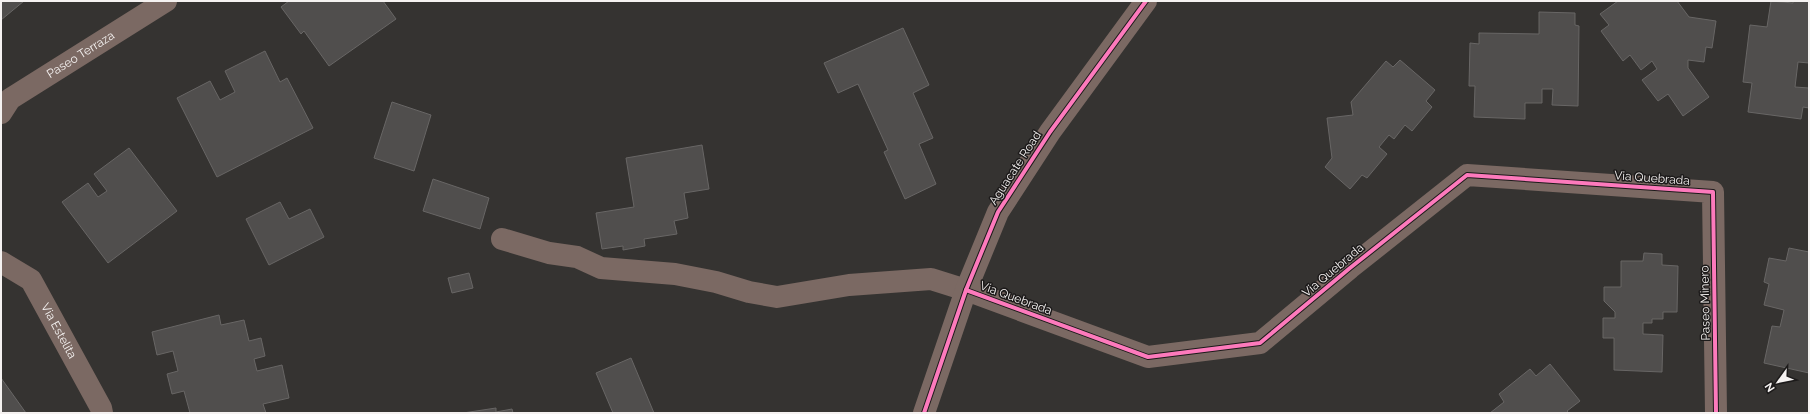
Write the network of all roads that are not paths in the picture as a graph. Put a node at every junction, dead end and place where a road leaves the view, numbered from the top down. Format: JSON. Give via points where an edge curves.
{"nodes":[{"id":1,"x":166,"y":1,"type":"edge"},
{"id":2,"x":1146,"y":1,"type":"edge"},
{"id":3,"x":1,"y":113,"type":"edge"},
{"id":4,"x":1713,"y":192,"type":"joint"},
{"id":5,"x":502,"y":239,"type":"dead end"},
{"id":6,"x":1,"y":262,"type":"edge"},
{"id":7,"x":966,"y":290,"type":"junction"},
{"id":8,"x":102,"y":413,"type":"edge"},
{"id":9,"x":924,"y":413,"type":"edge"},
{"id":10,"x":1716,"y":413,"type":"edge"}],
"edges":[{"from":1,"to":3,"type":"street","name":"Paseo Terraza","via":[[10,99]]},
{"from":2,"to":7,"type":"street","name":"Aguacate Road","via":[[1050,132],[998,212]]},
{"from":4,"to":7,"type":"street","name":"Via Quebrada","via":[[1467,175],[1260,343],[1148,357]]},
{"from":4,"to":10,"type":"street","name":"Paseo Minero"},
{"from":5,"to":7,"type":"street","name":"Via Quebrada","via":[[549,253],[578,257],[601,268],[675,274],[777,296],[849,285],[931,279]]},
{"from":6,"to":8,"type":"street","name":"Via Estelita","via":[[31,280]]},
{"from":7,"to":9,"type":"street","name":"Aguacate Road"}]}
